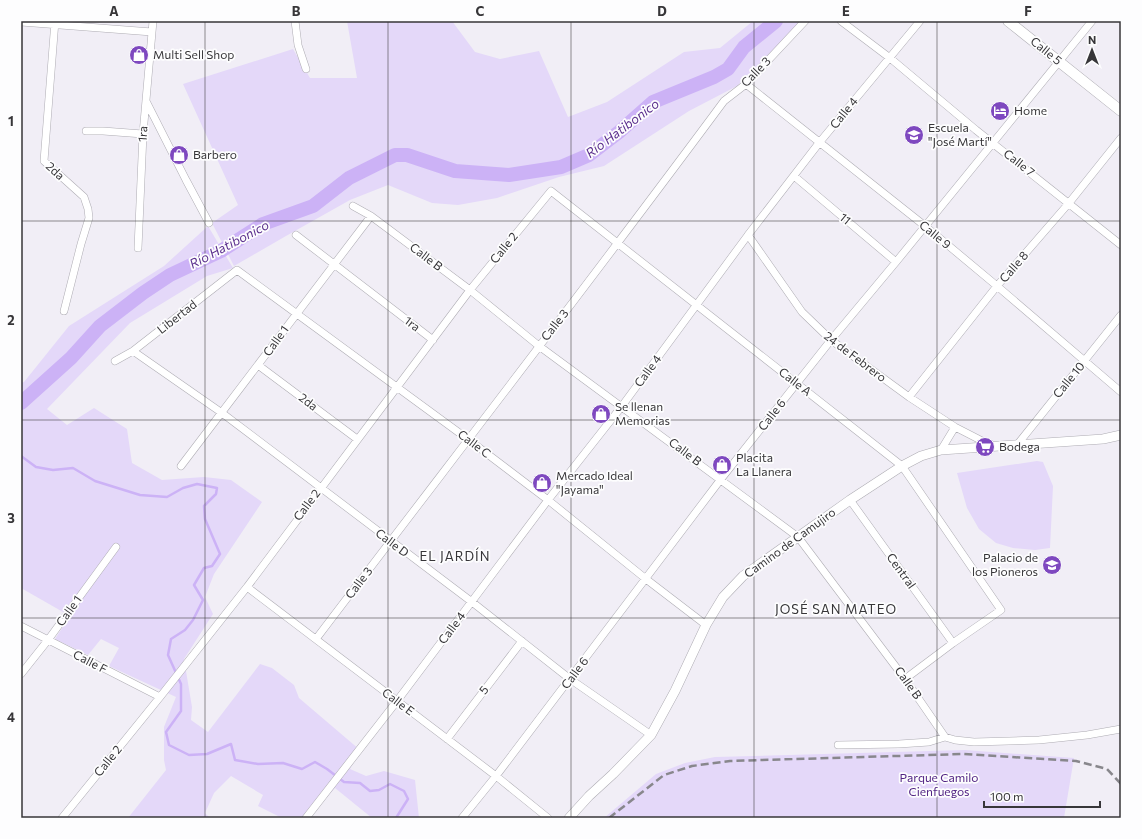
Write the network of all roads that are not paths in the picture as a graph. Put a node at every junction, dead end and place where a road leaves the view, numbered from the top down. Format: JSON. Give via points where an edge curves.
{"nodes":[{"id":1,"x":153,"y":21,"type":"edge"},
{"id":2,"x":295,"y":21,"type":"edge"},
{"id":3,"x":805,"y":21,"type":"edge"},
{"id":4,"x":842,"y":21,"type":"edge"},
{"id":5,"x":920,"y":21,"type":"edge"},
{"id":6,"x":1008,"y":21,"type":"edge"},
{"id":7,"x":1092,"y":21,"type":"edge"},
{"id":8,"x":21,"y":22,"type":"edge"},
{"id":9,"x":55,"y":23,"type":"edge"},
{"id":10,"x":152,"y":32,"type":"junction"},
{"id":11,"x":890,"y":58,"type":"junction"},
{"id":12,"x":1059,"y":62,"type":"junction"},
{"id":13,"x":306,"y":69,"type":"dead end"},
{"id":14,"x":746,"y":84,"type":"junction"},
{"id":15,"x":146,"y":101,"type":"junction"},
{"id":16,"x":1121,"y":111,"type":"edge"},
{"id":17,"x":86,"y":131,"type":"dead end"},
{"id":18,"x":143,"y":134,"type":"junction"},
{"id":19,"x":1121,"y":138,"type":"edge"},
{"id":20,"x":819,"y":143,"type":"junction"},
{"id":21,"x":993,"y":143,"type":"junction"},
{"id":22,"x":794,"y":176,"type":"junction"},
{"id":23,"x":551,"y":191,"type":"joint"},
{"id":24,"x":1069,"y":203,"type":"junction"},
{"id":25,"x":353,"y":206,"type":"dead end"},
{"id":26,"x":371,"y":216,"type":"junction"},
{"id":27,"x":209,"y":223,"type":"dead end"},
{"id":28,"x":925,"y":226,"type":"junction"},
{"id":29,"x":296,"y":235,"type":"dead end"},
{"id":30,"x":748,"y":235,"type":"junction"},
{"id":31,"x":618,"y":243,"type":"junction"},
{"id":32,"x":1121,"y":245,"type":"edge"},
{"id":33,"x":138,"y":248,"type":"dead end"},
{"id":34,"x":896,"y":262,"type":"junction"},
{"id":35,"x":334,"y":265,"type":"junction"},
{"id":36,"x":237,"y":270,"type":"joint"},
{"id":37,"x":997,"y":286,"type":"junction"},
{"id":38,"x":470,"y":290,"type":"junction"},
{"id":39,"x":696,"y":306,"type":"junction"},
{"id":40,"x":64,"y":311,"type":"dead end"},
{"id":41,"x":296,"y":313,"type":"junction"},
{"id":42,"x":1121,"y":315,"type":"edge"},
{"id":43,"x":433,"y":340,"type":"junction"},
{"id":44,"x":830,"y":340,"type":"junction"},
{"id":45,"x":539,"y":346,"type":"junction"},
{"id":46,"x":133,"y":351,"type":"junction"},
{"id":47,"x":114,"y":361,"type":"dead end"},
{"id":48,"x":1085,"y":361,"type":"junction"},
{"id":49,"x":258,"y":365,"type":"junction"},
{"id":50,"x":796,"y":384,"type":"junction"},
{"id":51,"x":397,"y":387,"type":"junction"},
{"id":52,"x":1121,"y":392,"type":"edge"},
{"id":53,"x":909,"y":397,"type":"junction"},
{"id":54,"x":622,"y":406,"type":"junction"},
{"id":55,"x":222,"y":413,"type":"junction"},
{"id":56,"x":955,"y":427,"type":"junction"},
{"id":57,"x":1121,"y":435,"type":"edge"},
{"id":58,"x":1104,"y":438,"type":"junction"},
{"id":59,"x":357,"y":439,"type":"junction"},
{"id":60,"x":469,"y":440,"type":"junction"},
{"id":61,"x":1121,"y":441,"type":"edge"},
{"id":62,"x":1017,"y":445,"type":"junction"},
{"id":63,"x":992,"y":446,"type":"junction"},
{"id":64,"x":942,"y":450,"type":"junction"},
{"id":65,"x":181,"y":466,"type":"dead end"},
{"id":66,"x":902,"y":466,"type":"junction"},
{"id":67,"x":721,"y":479,"type":"junction"},
{"id":68,"x":320,"y":488,"type":"junction"},
{"id":69,"x":548,"y":500,"type":"junction"},
{"id":70,"x":850,"y":500,"type":"junction"},
{"id":71,"x":798,"y":537,"type":"junction"},
{"id":72,"x":391,"y":542,"type":"junction"},
{"id":73,"x":116,"y":547,"type":"dead end"},
{"id":74,"x":646,"y":579,"type":"junction"},
{"id":75,"x":247,"y":586,"type":"junction"},
{"id":76,"x":472,"y":602,"type":"junction"},
{"id":77,"x":706,"y":625,"type":"junction"},
{"id":78,"x":21,"y":626,"type":"edge"},
{"id":79,"x":48,"y":640,"type":"junction"},
{"id":80,"x":316,"y":640,"type":"junction"},
{"id":81,"x":522,"y":641,"type":"junction"},
{"id":82,"x":953,"y":643,"type":"junction"},
{"id":83,"x":21,"y":674,"type":"edge"},
{"id":84,"x":570,"y":679,"type":"junction"},
{"id":85,"x":905,"y":679,"type":"junction"},
{"id":86,"x":160,"y":697,"type":"junction"},
{"id":87,"x":397,"y":701,"type":"junction"},
{"id":88,"x":1121,"y":729,"type":"edge"},
{"id":89,"x":651,"y":735,"type":"junction"},
{"id":90,"x":945,"y":737,"type":"junction"},
{"id":91,"x":447,"y":739,"type":"junction"},
{"id":92,"x":838,"y":745,"type":"dead end"},
{"id":93,"x":496,"y":776,"type":"junction"},
{"id":94,"x":62,"y":818,"type":"edge"},
{"id":95,"x":306,"y":818,"type":"edge"},
{"id":96,"x":462,"y":818,"type":"edge"},
{"id":97,"x":548,"y":818,"type":"edge"},
{"id":98,"x":569,"y":818,"type":"edge"}],
"edges":[{"from":1,"to":10,"type":"street","name":"1ra"},
{"from":2,"to":13,"type":"street","via":[[298,45]]},
{"from":3,"to":14,"type":"street","name":"Calle 3"},
{"from":4,"to":11,"type":"street","name":"Calle 7"},
{"from":5,"to":11,"type":"street","name":"Calle 4"},
{"from":6,"to":12,"type":"main road","name":"Calle 5"},
{"from":7,"to":12,"type":"street","name":"Calle 6"},
{"from":8,"to":9,"type":"street"},
{"from":9,"to":10,"type":"street"},
{"from":9,"to":40,"type":"street","name":"2da","via":[[44,161],[84,197],[89,218]]},
{"from":10,"to":15,"type":"street","name":"1ra"},
{"from":11,"to":20,"type":"street","name":"Calle 4"},
{"from":11,"to":21,"type":"street","name":"Calle 7"},
{"from":12,"to":16,"type":"main road","name":"Calle 5"},
{"from":12,"to":21,"type":"street","name":"Calle 6"},
{"from":14,"to":20,"type":"street","name":"Calle 9"},
{"from":14,"to":31,"type":"street","name":"Calle 3","via":[[724,101]]},
{"from":15,"to":18,"type":"street","name":"1ra"},
{"from":15,"to":27,"type":"street"},
{"from":17,"to":18,"type":"street"},
{"from":18,"to":33,"type":"street","name":"1ra"},
{"from":19,"to":24,"type":"street","name":"Calle 8"},
{"from":20,"to":22,"type":"street","name":"Calle 4"},
{"from":20,"to":28,"type":"street","name":"Calle 9"},
{"from":21,"to":24,"type":"street","name":"Calle 7"},
{"from":21,"to":28,"type":"street","name":"Calle 6"},
{"from":22,"to":30,"type":"street","name":"Calle 4"},
{"from":22,"to":34,"type":"street","name":"11"},
{"from":23,"to":31,"type":"street","name":"Calle A"},
{"from":23,"to":38,"type":"street","name":"Calle 2"},
{"from":24,"to":32,"type":"street","name":"Calle 7"},
{"from":24,"to":37,"type":"street","name":"Calle 8"},
{"from":25,"to":26,"type":"street","name":"Calle B"},
{"from":26,"to":35,"type":"street","name":"Calle 1"},
{"from":26,"to":38,"type":"street","name":"Calle B"},
{"from":28,"to":34,"type":"street","name":"Calle 6"},
{"from":28,"to":37,"type":"street","name":"Calle 9"},
{"from":29,"to":35,"type":"street","name":"1ra"},
{"from":30,"to":39,"type":"street","name":"Calle 4"},
{"from":30,"to":44,"type":"street","name":"24 de Febrero","via":[[802,312]]},
{"from":31,"to":39,"type":"street","name":"Calle A"},
{"from":31,"to":45,"type":"street","name":"Calle 3"},
{"from":34,"to":44,"type":"street","name":"Calle 6"},
{"from":35,"to":41,"type":"street","name":"Calle 1"},
{"from":35,"to":43,"type":"street","name":"1ra"},
{"from":36,"to":41,"type":"street","name":"Calle C"},
{"from":36,"to":46,"type":"street","name":"Libertad"},
{"from":37,"to":48,"type":"street","name":"Calle 9"},
{"from":37,"to":53,"type":"street","name":"Calle 8"},
{"from":38,"to":43,"type":"street","name":"Calle 2"},
{"from":38,"to":45,"type":"street","name":"Calle B"},
{"from":39,"to":50,"type":"street","name":"Calle A"},
{"from":39,"to":54,"type":"street","name":"Calle 4"},
{"from":41,"to":49,"type":"street","name":"Calle 1"},
{"from":41,"to":51,"type":"street","name":"Calle C"},
{"from":42,"to":48,"type":"street","name":"Calle 10"},
{"from":43,"to":51,"type":"street","name":"Calle 2"},
{"from":44,"to":50,"type":"street","name":"Calle 6"},
{"from":44,"to":53,"type":"street","name":"24 de Febrero"},
{"from":45,"to":54,"type":"street","name":"Calle B"},
{"from":45,"to":60,"type":"street","name":"Calle 3"},
{"from":46,"to":47,"type":"street","name":"Libertad"},
{"from":46,"to":55,"type":"street","name":"Calle D"},
{"from":48,"to":52,"type":"street","name":"Calle 9"},
{"from":48,"to":62,"type":"street","name":"Calle 10"},
{"from":49,"to":55,"type":"street","name":"Calle 1"},
{"from":49,"to":59,"type":"street","name":"2da"},
{"from":50,"to":66,"type":"street","name":"Calle A"},
{"from":50,"to":67,"type":"street","name":"Calle 6"},
{"from":51,"to":59,"type":"street","name":"Calle 2"},
{"from":51,"to":60,"type":"street","name":"Calle C"},
{"from":53,"to":56,"type":"street","name":"24 de Febrero"},
{"from":54,"to":67,"type":"street","name":"Calle B"},
{"from":54,"to":69,"type":"street","name":"Calle 4"},
{"from":55,"to":65,"type":"street","name":"Calle 1"},
{"from":55,"to":68,"type":"street","name":"Calle D"},
{"from":56,"to":63,"type":"street","name":"24 de Febrero"},
{"from":56,"to":64,"type":"street"},
{"from":57,"to":58,"type":"street","name":"Camino de Camujiro"},
{"from":58,"to":61,"type":"street"},
{"from":58,"to":62,"type":"street","name":"Camino de Camujiro"},
{"from":59,"to":68,"type":"street","name":"Calle 2"},
{"from":60,"to":69,"type":"street","name":"Calle C"},
{"from":60,"to":72,"type":"street","name":"Calle 3"},
{"from":62,"to":63,"type":"street","name":"Camino de Camujiro"},
{"from":63,"to":64,"type":"street","name":"Camino de Camujiro"},
{"from":64,"to":66,"type":"street","name":"Camino de Camujiro","via":[[921,456]]},
{"from":66,"to":70,"type":"street","name":"Camino de Camujiro"},
{"from":66,"to":82,"type":"street","name":"Calle A","via":[[1001,610]]},
{"from":67,"to":71,"type":"street","name":"Calle B"},
{"from":67,"to":74,"type":"street","name":"Calle 6"},
{"from":68,"to":72,"type":"street","name":"Calle D"},
{"from":68,"to":75,"type":"street","name":"Calle 2"},
{"from":69,"to":74,"type":"street","name":"Calle C"},
{"from":69,"to":76,"type":"street","name":"Calle 4"},
{"from":70,"to":71,"type":"street","name":"Camino de Camujiro"},
{"from":70,"to":82,"type":"street","name":"Central"},
{"from":71,"to":77,"type":"street","name":"Camino de Camujiro","via":[[743,576],[723,597]]},
{"from":71,"to":85,"type":"street","name":"Calle B"},
{"from":72,"to":76,"type":"street","name":"Calle D"},
{"from":72,"to":80,"type":"street","name":"Calle 3"},
{"from":73,"to":79,"type":"street","name":"Calle 1"},
{"from":74,"to":77,"type":"street","name":"Calle C"},
{"from":74,"to":84,"type":"street","name":"Calle 6"},
{"from":75,"to":80,"type":"street","name":"Calle E"},
{"from":75,"to":86,"type":"street","name":"Calle 2"},
{"from":76,"to":81,"type":"street","name":"Calle D"},
{"from":76,"to":87,"type":"street","name":"Calle 4"},
{"from":77,"to":89,"type":"street","name":"Camino de Camujiro"},
{"from":78,"to":79,"type":"street","name":"Calle F"},
{"from":79,"to":83,"type":"street","name":"Calle 1"},
{"from":79,"to":86,"type":"street","name":"Calle F"},
{"from":80,"to":87,"type":"street","name":"Calle E"},
{"from":81,"to":84,"type":"street","name":"Calle D"},
{"from":81,"to":91,"type":"street","name":"5"},
{"from":82,"to":85,"type":"street"},
{"from":84,"to":89,"type":"street","name":"Calle D"},
{"from":84,"to":93,"type":"street","name":"Calle 6"},
{"from":85,"to":90,"type":"street","name":"Calle B"},
{"from":86,"to":94,"type":"street","name":"Calle 2"},
{"from":87,"to":91,"type":"street","name":"Calle E"},
{"from":87,"to":95,"type":"street","name":"Calle 4"},
{"from":88,"to":90,"type":"street","via":[[1031,740],[974,742]]},
{"from":89,"to":98,"type":"street","name":"Camino de Camujiro"},
{"from":90,"to":92,"type":"street","via":[[929,742]]},
{"from":91,"to":93,"type":"street","name":"Calle E"},
{"from":93,"to":96,"type":"street","name":"Calle 6"},
{"from":93,"to":97,"type":"street","name":"Calle E"}]}
